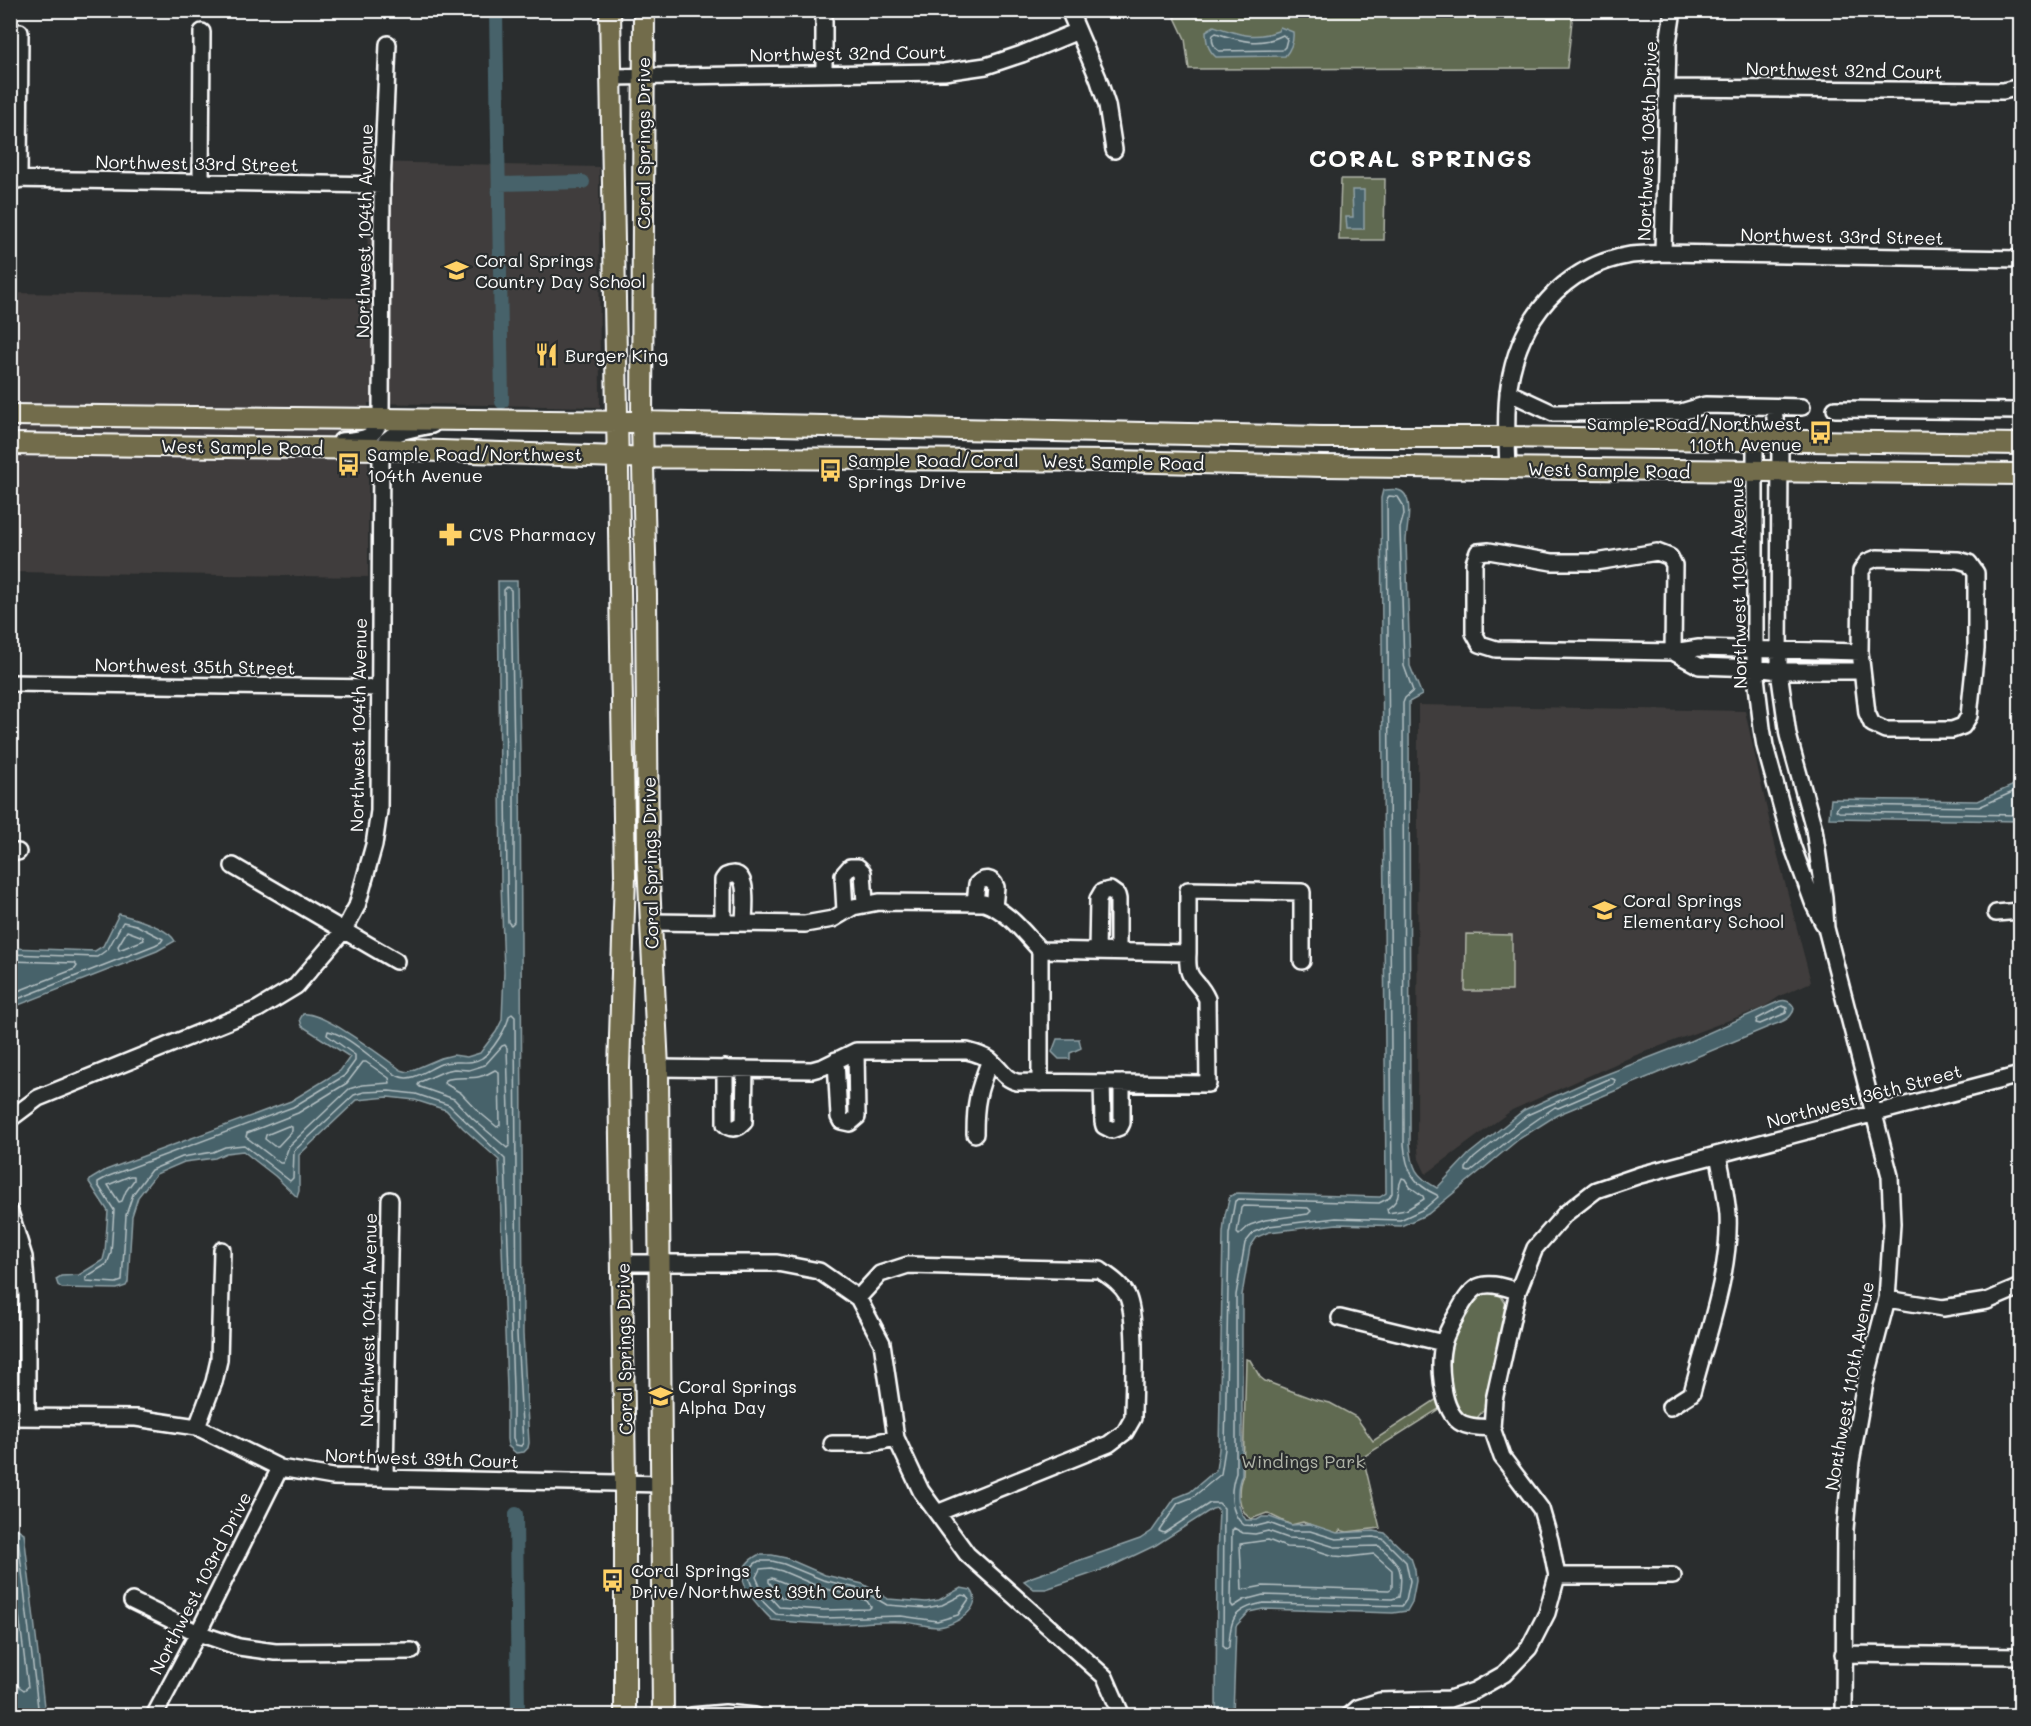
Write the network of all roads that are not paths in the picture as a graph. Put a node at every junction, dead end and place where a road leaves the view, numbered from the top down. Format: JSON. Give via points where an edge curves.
{"nodes":[{"id":1,"x":610,"y":10,"type":"edge"},
{"id":2,"x":644,"y":10,"type":"edge"},
{"id":3,"x":824,"y":10,"type":"edge"},
{"id":4,"x":1069,"y":10,"type":"edge"},
{"id":5,"x":1673,"y":10,"type":"edge"},
{"id":6,"x":1078,"y":31,"type":"junction"},
{"id":7,"x":20,"y":32,"type":"dead end"},
{"id":8,"x":202,"y":32,"type":"dead end"},
{"id":9,"x":388,"y":44,"type":"dead end"},
{"id":10,"x":824,"y":73,"type":"junction"},
{"id":11,"x":611,"y":77,"type":"junction"},
{"id":12,"x":644,"y":77,"type":"junction"},
{"id":13,"x":1666,"y":87,"type":"junction"},
{"id":14,"x":2020,"y":87,"type":"edge"},
{"id":15,"x":1114,"y":150,"type":"dead end"},
{"id":16,"x":15,"y":179,"type":"edge"},
{"id":17,"x":201,"y":182,"type":"junction"},
{"id":18,"x":382,"y":185,"type":"junction"},
{"id":19,"x":1663,"y":253,"type":"junction"},
{"id":20,"x":2020,"y":259,"type":"edge"},
{"id":21,"x":1508,"y":392,"type":"junction"},
{"id":22,"x":1774,"y":407,"type":"junction"},
{"id":23,"x":1802,"y":407,"type":"dead end"},
{"id":24,"x":1834,"y":409,"type":"dead end"},
{"id":25,"x":2020,"y":411,"type":"edge"},
{"id":26,"x":10,"y":415,"type":"edge"},
{"id":27,"x":39,"y":415,"type":"junction"},
{"id":28,"x":381,"y":419,"type":"junction"},
{"id":29,"x":452,"y":420,"type":"junction"},
{"id":30,"x":10,"y":422,"type":"edge"},
{"id":31,"x":618,"y":422,"type":"junction"},
{"id":32,"x":642,"y":422,"type":"junction"},
{"id":33,"x":1507,"y":437,"type":"junction"},
{"id":34,"x":1755,"y":441,"type":"junction"},
{"id":35,"x":1780,"y":441,"type":"junction"},
{"id":36,"x":10,"y":444,"type":"edge"},
{"id":37,"x":2020,"y":444,"type":"edge"},
{"id":38,"x":292,"y":448,"type":"junction"},
{"id":39,"x":381,"y":449,"type":"junction"},
{"id":40,"x":618,"y":457,"type":"junction"},
{"id":41,"x":643,"y":457,"type":"junction"},
{"id":42,"x":1508,"y":468,"type":"junction"},
{"id":43,"x":1756,"y":472,"type":"junction"},
{"id":44,"x":1781,"y":472,"type":"junction"},
{"id":45,"x":2020,"y":474,"type":"edge"},
{"id":46,"x":1755,"y":649,"type":"junction"},
{"id":47,"x":1778,"y":651,"type":"junction"},
{"id":48,"x":1673,"y":652,"type":"junction"},
{"id":49,"x":1860,"y":652,"type":"junction"},
{"id":50,"x":1755,"y":668,"type":"junction"},
{"id":51,"x":1779,"y":671,"type":"junction"},
{"id":52,"x":1862,"y":671,"type":"junction"},
{"id":53,"x":10,"y":683,"type":"edge"},
{"id":54,"x":379,"y":688,"type":"junction"},
{"id":55,"x":233,"y":866,"type":"dead end"},
{"id":56,"x":865,"y":903,"type":"junction"},
{"id":57,"x":975,"y":903,"type":"junction"},
{"id":58,"x":994,"y":907,"type":"junction"},
{"id":59,"x":845,"y":911,"type":"junction"},
{"id":60,"x":2020,"y":911,"type":"edge"},
{"id":61,"x":1996,"y":913,"type":"dead end"},
{"id":62,"x":651,"y":922,"type":"junction"},
{"id":63,"x":723,"y":922,"type":"junction"},
{"id":64,"x":744,"y":923,"type":"junction"},
{"id":65,"x":1826,"y":928,"type":"junction"},
{"id":66,"x":344,"y":930,"type":"junction"},
{"id":67,"x":1040,"y":950,"type":"junction"},
{"id":68,"x":1097,"y":951,"type":"junction"},
{"id":69,"x":1118,"y":951,"type":"junction"},
{"id":70,"x":1188,"y":953,"type":"junction"},
{"id":71,"x":1302,"y":960,"type":"dead end"},
{"id":72,"x":396,"y":961,"type":"dead end"},
{"id":73,"x":856,"y":1051,"type":"junction"},
{"id":74,"x":836,"y":1060,"type":"junction"},
{"id":75,"x":990,"y":1060,"type":"junction"},
{"id":76,"x":658,"y":1068,"type":"junction"},
{"id":77,"x":725,"y":1068,"type":"junction"},
{"id":78,"x":745,"y":1069,"type":"junction"},
{"id":79,"x":2020,"y":1075,"type":"edge"},
{"id":80,"x":1040,"y":1083,"type":"junction"},
{"id":81,"x":1102,"y":1083,"type":"junction"},
{"id":82,"x":1122,"y":1083,"type":"junction"},
{"id":83,"x":1875,"y":1113,"type":"junction"},
{"id":84,"x":10,"y":1119,"type":"edge"},
{"id":85,"x":975,"y":1134,"type":"dead end"},
{"id":86,"x":1718,"y":1155,"type":"junction"},
{"id":87,"x":390,"y":1200,"type":"dead end"},
{"id":88,"x":10,"y":1212,"type":"edge"},
{"id":89,"x":222,"y":1250,"type":"dead end"},
{"id":90,"x":623,"y":1263,"type":"junction"},
{"id":91,"x":660,"y":1263,"type":"junction"},
{"id":92,"x":2020,"y":1287,"type":"edge"},
{"id":93,"x":1518,"y":1291,"type":"junction"},
{"id":94,"x":858,"y":1298,"type":"junction"},
{"id":95,"x":1887,"y":1299,"type":"junction"},
{"id":96,"x":1340,"y":1318,"type":"dead end"},
{"id":97,"x":1443,"y":1343,"type":"junction"},
{"id":98,"x":1670,"y":1407,"type":"dead end"},
{"id":99,"x":27,"y":1416,"type":"junction"},
{"id":100,"x":10,"y":1417,"type":"edge"},
{"id":101,"x":197,"y":1427,"type":"junction"},
{"id":102,"x":1492,"y":1428,"type":"junction"},
{"id":103,"x":896,"y":1438,"type":"junction"},
{"id":104,"x":832,"y":1444,"type":"dead end"},
{"id":105,"x":280,"y":1468,"type":"junction"},
{"id":106,"x":385,"y":1477,"type":"junction"},
{"id":107,"x":625,"y":1482,"type":"junction"},
{"id":108,"x":662,"y":1484,"type":"junction"},
{"id":109,"x":937,"y":1513,"type":"junction"},
{"id":110,"x":1557,"y":1576,"type":"junction"},
{"id":111,"x":1673,"y":1576,"type":"dead end"},
{"id":112,"x":132,"y":1601,"type":"dead end"},
{"id":113,"x":198,"y":1634,"type":"junction"},
{"id":114,"x":412,"y":1651,"type":"dead end"},
{"id":115,"x":1844,"y":1653,"type":"junction"},
{"id":116,"x":2020,"y":1656,"type":"edge"},
{"id":117,"x":154,"y":1716,"type":"edge"},
{"id":118,"x":625,"y":1716,"type":"edge"},
{"id":119,"x":663,"y":1716,"type":"edge"},
{"id":120,"x":691,"y":1716,"type":"edge"},
{"id":121,"x":755,"y":1716,"type":"edge"},
{"id":122,"x":1122,"y":1716,"type":"edge"},
{"id":123,"x":1349,"y":1716,"type":"edge"},
{"id":124,"x":1844,"y":1716,"type":"edge"}],
"edges":[{"from":1,"to":11,"type":"main road","name":"Coral Springs Drive"},
{"from":2,"to":12,"type":"main road","name":"Coral Springs Drive"},
{"from":3,"to":10,"type":"street"},
{"from":4,"to":6,"type":"street"},
{"from":5,"to":13,"type":"street","name":"Northwest 108th Drive"},
{"from":6,"to":10,"type":"street","name":"Northwest 32nd Court","via":[[986,66],[944,72]]},
{"from":6,"to":15,"type":"street","via":[[1107,105]]},
{"from":7,"to":16,"type":"street"},
{"from":8,"to":17,"type":"street"},
{"from":9,"to":18,"type":"street","name":"Northwest 104th Avenue"},
{"from":10,"to":12,"type":"street","name":"Northwest 32nd Court"},
{"from":11,"to":12,"type":"street","name":"Northwest 32nd Court"},
{"from":11,"to":31,"type":"main road","name":"Coral Springs Drive"},
{"from":12,"to":32,"type":"main road","name":"Coral Springs Drive"},
{"from":13,"to":14,"type":"street","name":"Northwest 32nd Court","via":[[2003,91]]},
{"from":13,"to":19,"type":"street","name":"Northwest 108th Drive"},
{"from":16,"to":17,"type":"street","name":"Northwest 33rd Street"},
{"from":17,"to":18,"type":"street","name":"Northwest 33rd Street"},
{"from":18,"to":28,"type":"street","name":"Northwest 104th Avenue"},
{"from":19,"to":20,"type":"street","name":"Northwest 33rd Street"},
{"from":19,"to":21,"type":"street","name":"Northwest 108th Drive","via":[[1630,255],[1600,264],[1547,299],[1521,341]]},
{"from":21,"to":22,"type":"street","via":[[1553,413],[1681,412],[1705,405]]},
{"from":21,"to":33,"type":"street","name":"Northwest 108th Drive"},
{"from":22,"to":23,"type":"street"},
{"from":22,"to":35,"type":"street","name":"Northwest 110th Avenue"},
{"from":24,"to":25,"type":"street"},
{"from":26,"to":27,"type":"main road","name":"West Sample Road"},
{"from":27,"to":28,"type":"main road","name":"West Sample Road"},
{"from":27,"to":30,"type":"main road"},
{"from":28,"to":29,"type":"main road","name":"West Sample Road"},
{"from":28,"to":38,"type":"street","via":[[371,436]]},
{"from":29,"to":31,"type":"main road","name":"West Sample Road"},
{"from":29,"to":39,"type":"street","via":[[397,433],[384,441]]},
{"from":31,"to":32,"type":"main road","name":"West Sample Road"},
{"from":31,"to":40,"type":"main road","name":"Coral Springs Drive"},
{"from":32,"to":33,"type":"main road","name":"West Sample Road"},
{"from":32,"to":41,"type":"main road","name":"Coral Springs Drive"},
{"from":33,"to":34,"type":"main road","name":"West Sample Road"},
{"from":33,"to":42,"type":"street","name":"Northwest 108th Drive"},
{"from":34,"to":35,"type":"main road","name":"West Sample Road"},
{"from":34,"to":43,"type":"street","name":"Northwest 110th Avenue"},
{"from":35,"to":37,"type":"main road","name":"West Sample Road"},
{"from":35,"to":44,"type":"street","name":"Northwest 110th Avenue"},
{"from":36,"to":38,"type":"main road","name":"West Sample Road"},
{"from":38,"to":39,"type":"main road","name":"West Sample Road"},
{"from":39,"to":40,"type":"main road","name":"West Sample Road"},
{"from":39,"to":54,"type":"street","name":"Northwest 104th Avenue"},
{"from":40,"to":41,"type":"main road","name":"West Sample Road"},
{"from":40,"to":90,"type":"main road","name":"Coral Springs Drive","via":[[625,876],[619,1069]]},
{"from":41,"to":42,"type":"main road","name":"West Sample Road"},
{"from":41,"to":62,"type":"main road","name":"Coral Springs Drive"},
{"from":42,"to":43,"type":"main road","name":"West Sample Road"},
{"from":43,"to":44,"type":"main road","name":"West Sample Road"},
{"from":43,"to":46,"type":"street","name":"Northwest 110th Avenue"},
{"from":44,"to":45,"type":"main road","name":"West Sample Road"},
{"from":44,"to":47,"type":"street","name":"Northwest 110th Avenue"},
{"from":46,"to":47,"type":"street"},
{"from":46,"to":48,"type":"street","via":[[1699,648]]},
{"from":46,"to":50,"type":"street","name":"Northwest 110th Avenue"},
{"from":47,"to":49,"type":"street"},
{"from":47,"to":51,"type":"street","name":"Northwest 110th Avenue"},
{"from":48,"to":48,"type":"street","via":[[1674,565],[1670,557],[1657,552],[1596,562],[1552,562],[1478,552],[1474,563],[1474,633],[1480,644],[1496,649]]},
{"from":48,"to":50,"type":"street","via":[[1699,666]]},
{"from":49,"to":52,"type":"street"},
{"from":49,"to":52,"type":"street","via":[[1861,571],[1868,562],[1877,558],[1970,563],[1976,573],[1976,649],[1970,716],[1963,726],[1952,730],[1885,730],[1872,724]]},
{"from":50,"to":51,"type":"street"},
{"from":50,"to":65,"type":"street","name":"Northwest 110th Avenue","via":[[1765,746],[1801,872]]},
{"from":51,"to":52,"type":"street"},
{"from":51,"to":65,"type":"street","name":"Northwest 110th Avenue","via":[[1788,735],[1816,840]]},
{"from":53,"to":54,"type":"street","name":"Northwest 35th Street"},
{"from":54,"to":66,"type":"street","name":"Northwest 104th Avenue","via":[[379,811],[366,878]]},
{"from":55,"to":66,"type":"street"},
{"from":56,"to":57,"type":"street"},
{"from":56,"to":59,"type":"street"},
{"from":56,"to":59,"type":"street","via":[[863,872],[850,867],[843,875]]},
{"from":57,"to":58,"type":"street"},
{"from":57,"to":58,"type":"street","via":[[977,884],[988,879],[996,887]]},
{"from":58,"to":67,"type":"street"},
{"from":59,"to":64,"type":"street","via":[[832,919],[805,924]]},
{"from":60,"to":61,"type":"street"},
{"from":62,"to":63,"type":"street"},
{"from":62,"to":76,"type":"main road","name":"Coral Springs Drive"},
{"from":63,"to":64,"type":"street"},
{"from":63,"to":64,"type":"street","via":[[723,880],[735,874],[744,885]]},
{"from":65,"to":83,"type":"street","name":"Northwest 110th Avenue"},
{"from":66,"to":72,"type":"street"},
{"from":66,"to":84,"type":"street","name":"Northwest 104th Avenue","via":[[296,986],[258,1009],[38,1098]]},
{"from":67,"to":68,"type":"street"},
{"from":67,"to":80,"type":"street"},
{"from":68,"to":69,"type":"street"},
{"from":68,"to":69,"type":"street","via":[[1098,899],[1102,892],[1110,890],[1118,899]]},
{"from":69,"to":70,"type":"street"},
{"from":70,"to":71,"type":"street","via":[[1188,890],[1302,892]]},
{"from":70,"to":82,"type":"street","via":[[1189,975],[1207,999],[1208,1084]]},
{"from":73,"to":74,"type":"street"},
{"from":73,"to":74,"type":"street","via":[[857,1117],[850,1123],[839,1117]]},
{"from":73,"to":75,"type":"street","via":[[966,1051]]},
{"from":74,"to":78,"type":"street","via":[[812,1070]]},
{"from":75,"to":80,"type":"street","via":[[1009,1080]]},
{"from":75,"to":85,"type":"street","via":[[975,1107]]},
{"from":76,"to":77,"type":"street"},
{"from":76,"to":91,"type":"main road","name":"Coral Springs Drive"},
{"from":77,"to":78,"type":"street"},
{"from":77,"to":78,"type":"street","via":[[725,1124],[732,1128],[744,1122]]},
{"from":79,"to":83,"type":"street","name":"Northwest 36th Street"},
{"from":80,"to":81,"type":"street"},
{"from":81,"to":82,"type":"street"},
{"from":81,"to":82,"type":"street","via":[[1103,1122],[1112,1130],[1122,1123]]},
{"from":83,"to":86,"type":"street","name":"Northwest 36th Street"},
{"from":83,"to":95,"type":"street","name":"Northwest 110th Avenue","via":[[1890,1176],[1892,1224]]},
{"from":86,"to":93,"type":"street","via":[[1596,1190],[1564,1214],[1535,1248]]},
{"from":86,"to":98,"type":"street","via":[[1728,1214],[1726,1253],[1692,1393]]},
{"from":87,"to":106,"type":"street","name":"Northwest 104th Avenue"},
{"from":88,"to":99,"type":"street","via":[[24,1257]]},
{"from":89,"to":101,"type":"street","via":[[219,1360]]},
{"from":90,"to":91,"type":"street"},
{"from":90,"to":107,"type":"main road","name":"Coral Springs Drive"},
{"from":91,"to":94,"type":"street","via":[[777,1263],[819,1271]]},
{"from":91,"to":108,"type":"main road","name":"Coral Springs Drive"},
{"from":92,"to":95,"type":"street","via":[[1987,1301],[1943,1308]]},
{"from":93,"to":97,"type":"street","via":[[1487,1285],[1473,1290]]},
{"from":93,"to":102,"type":"street","via":[[1494,1400]]},
{"from":94,"to":103,"type":"street","via":[[882,1343]]},
{"from":94,"to":109,"type":"street","via":[[880,1274],[908,1265],[1100,1269],[1115,1280],[1133,1312],[1133,1418],[1125,1432],[1109,1444]]},
{"from":95,"to":115,"type":"street","name":"Northwest 110th Avenue","via":[[1865,1383],[1851,1461],[1845,1530]]},
{"from":96,"to":97,"type":"street"},
{"from":97,"to":102,"type":"street","via":[[1443,1390],[1453,1415],[1466,1425]]},
{"from":99,"to":100,"type":"street","name":"Northwest 39th Court"},
{"from":99,"to":101,"type":"street","name":"Northwest 39th Court","via":[[136,1418]]},
{"from":101,"to":105,"type":"street","name":"Northwest 39th Court"},
{"from":102,"to":110,"type":"street","via":[[1502,1457],[1541,1509]]},
{"from":103,"to":104,"type":"street","via":[[868,1444]]},
{"from":103,"to":109,"type":"street","via":[[921,1491]]},
{"from":105,"to":106,"type":"street","name":"Northwest 39th Court","via":[[333,1477]]},
{"from":105,"to":113,"type":"street","name":"Northwest 103rd Drive"},
{"from":106,"to":107,"type":"street","name":"Northwest 39th Court"},
{"from":107,"to":108,"type":"street","name":"Northwest 39th Court"},
{"from":107,"to":118,"type":"main road","name":"Coral Springs Drive"},
{"from":108,"to":119,"type":"main road","name":"Coral Springs Drive"},
{"from":109,"to":122,"type":"street","via":[[966,1554],[1104,1677]]},
{"from":110,"to":111,"type":"street"},
{"from":110,"to":123,"type":"street","via":[[1547,1613],[1528,1648],[1503,1674],[1474,1691],[1449,1699],[1380,1701],[1358,1708]]},
{"from":112,"to":113,"type":"street"},
{"from":113,"to":114,"type":"street","via":[[239,1647],[275,1652]]},
{"from":113,"to":117,"type":"street","name":"Northwest 103rd Drive"},
{"from":115,"to":116,"type":"street"},
{"from":115,"to":124,"type":"street","name":"Northwest 110th Avenue"},
{"from":120,"to":121,"type":"street"}]}
